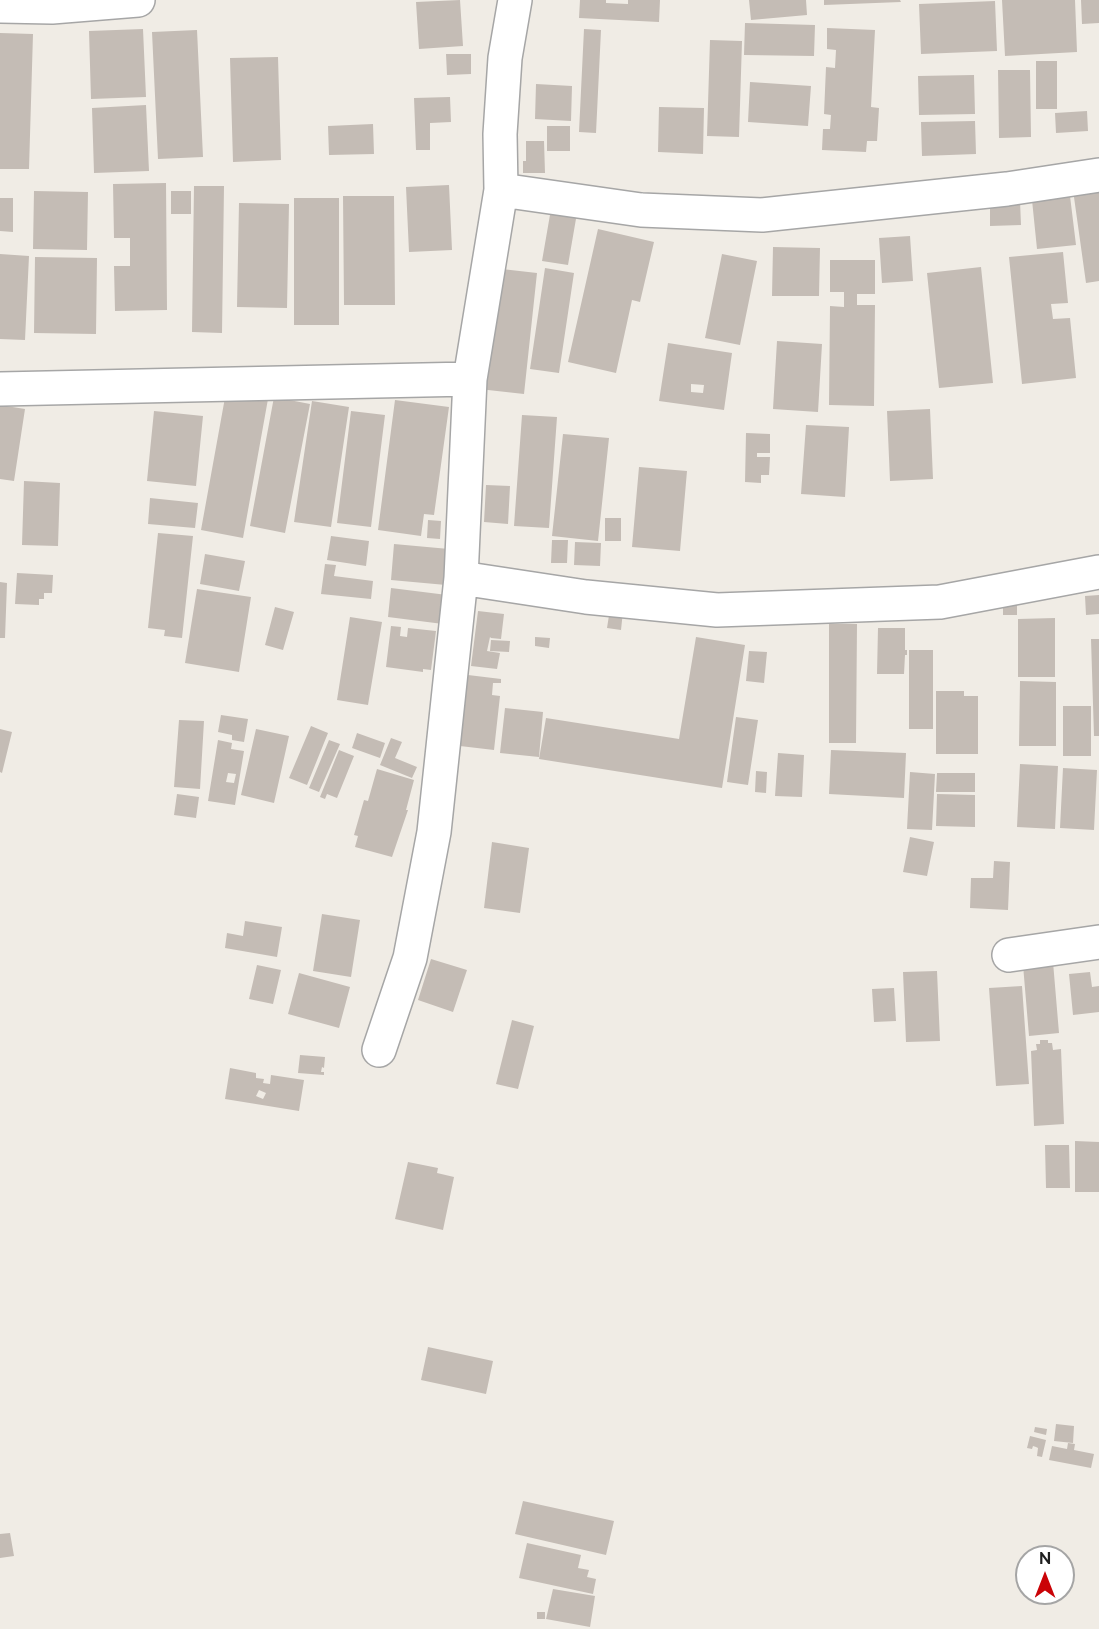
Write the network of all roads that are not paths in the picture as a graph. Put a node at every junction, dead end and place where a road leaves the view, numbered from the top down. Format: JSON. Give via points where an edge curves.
{"nodes":[{"id":1,"x":138,"y":0,"type":"edge"},
{"id":2,"x":515,"y":0,"type":"edge"},
{"id":3,"x":0,"y":6,"type":"edge"},
{"id":4,"x":1099,"y":175,"type":"edge"},
{"id":5,"x":501,"y":190,"type":"junction"},
{"id":6,"x":470,"y":379,"type":"junction"},
{"id":7,"x":0,"y":389,"type":"edge"},
{"id":8,"x":1099,"y":572,"type":"edge"},
{"id":9,"x":460,"y":578,"type":"junction"},
{"id":10,"x":1099,"y":942,"type":"edge"},
{"id":11,"x":1009,"y":955,"type":"dead end"},
{"id":12,"x":379,"y":1050,"type":"dead end"}],
"edges":[{"from":1,"to":3,"type":"street","via":[[52,7]]},
{"from":2,"to":5,"type":"street","via":[[505,58]]},
{"from":4,"to":5,"type":"street","via":[[1007,189],[762,214],[641,210]]},
{"from":5,"to":6,"type":"street"},
{"from":6,"to":7,"type":"street"},
{"from":6,"to":9,"type":"street"},
{"from":8,"to":9,"type":"street","via":[[940,602],[717,610],[586,597]]},
{"from":9,"to":12,"type":"street","via":[[434,832],[410,958]]},
{"from":10,"to":11,"type":"street"}]}
